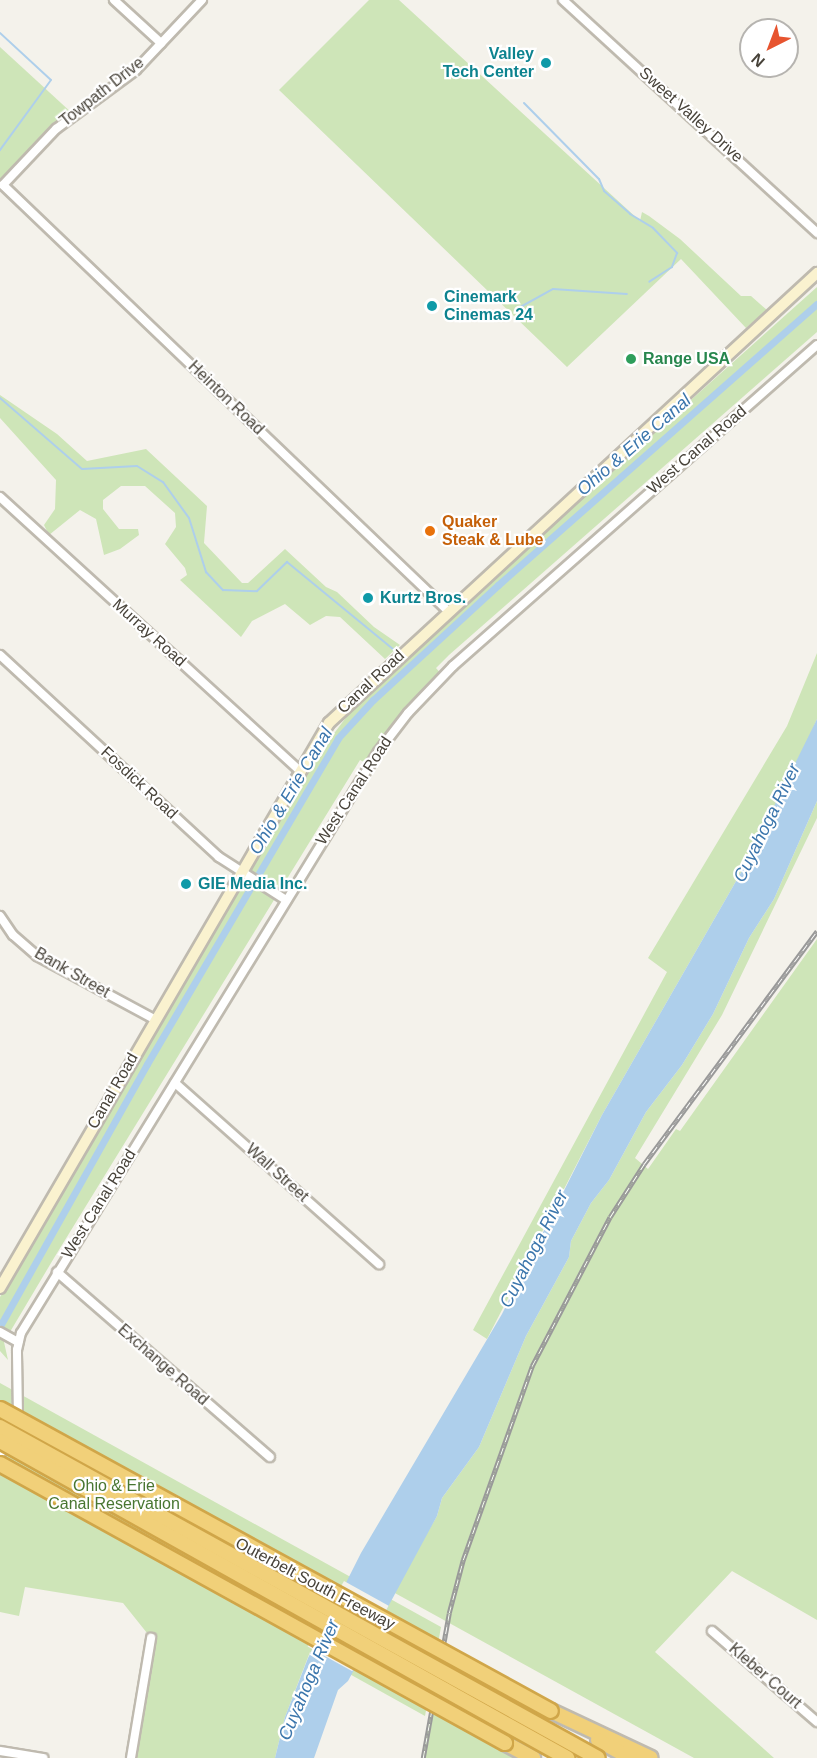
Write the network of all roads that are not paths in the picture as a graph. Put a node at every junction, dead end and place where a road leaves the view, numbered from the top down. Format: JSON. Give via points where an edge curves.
{"nodes":[{"id":1,"x":114,"y":0,"type":"edge"},
{"id":2,"x":202,"y":0,"type":"edge"},
{"id":3,"x":563,"y":0,"type":"edge"},
{"id":4,"x":161,"y":43,"type":"junction"},
{"id":5,"x":3,"y":185,"type":"joint"},
{"id":6,"x":817,"y":233,"type":"edge"},
{"id":7,"x":817,"y":273,"type":"edge"},
{"id":8,"x":817,"y":345,"type":"edge"},
{"id":9,"x":0,"y":497,"type":"edge"},
{"id":10,"x":449,"y":612,"type":"junction"},
{"id":11,"x":0,"y":655,"type":"edge"},
{"id":12,"x":299,"y":770,"type":"junction"},
{"id":13,"x":244,"y":875,"type":"junction"},
{"id":14,"x":286,"y":900,"type":"junction"},
{"id":15,"x":0,"y":916,"type":"edge"},
{"id":16,"x":154,"y":1019,"type":"junction"},
{"id":17,"x":175,"y":1083,"type":"junction"},
{"id":18,"x":379,"y":1264,"type":"dead end"},
{"id":19,"x":57,"y":1272,"type":"junction"},
{"id":20,"x":0,"y":1288,"type":"edge"},
{"id":21,"x":2,"y":1333,"type":"edge"},
{"id":22,"x":18,"y":1342,"type":"junction"},
{"id":23,"x":0,"y":1409,"type":"edge"},
{"id":24,"x":0,"y":1427,"type":"edge"},
{"id":25,"x":0,"y":1441,"type":"edge"},
{"id":26,"x":0,"y":1455,"type":"edge"},
{"id":27,"x":270,"y":1457,"type":"dead end"},
{"id":28,"x":0,"y":1464,"type":"edge"},
{"id":29,"x":712,"y":1631,"type":"dead end"},
{"id":30,"x":151,"y":1638,"type":"dead end"},
{"id":31,"x":817,"y":1722,"type":"edge"},
{"id":32,"x":616,"y":1745,"type":"junction"},
{"id":33,"x":0,"y":1751,"type":"edge"},
{"id":34,"x":43,"y":1758,"type":"edge"},
{"id":35,"x":131,"y":1758,"type":"edge"},
{"id":36,"x":533,"y":1758,"type":"edge"},
{"id":37,"x":567,"y":1758,"type":"edge"},
{"id":38,"x":598,"y":1758,"type":"edge"},
{"id":39,"x":630,"y":1758,"type":"edge"},
{"id":40,"x":651,"y":1758,"type":"edge"}],
"edges":[{"from":1,"to":4,"type":"street"},
{"from":2,"to":4,"type":"street","name":"Towpath Drive"},
{"from":3,"to":6,"type":"street","name":"Sweet Valley Drive"},
{"from":4,"to":5,"type":"street","name":"Towpath Drive","via":[[136,70],[56,129]]},
{"from":5,"to":10,"type":"street","name":"Heinton Road"},
{"from":7,"to":10,"type":"main road","name":"Canal Road"},
{"from":8,"to":14,"type":"street","name":"West Canal Road","via":[[427,692],[378,752]]},
{"from":9,"to":12,"type":"street","name":"Murray Road"},
{"from":10,"to":12,"type":"main road","name":"Canal Road","via":[[340,710]]},
{"from":11,"to":13,"type":"street","name":"Fosdick Road"},
{"from":12,"to":13,"type":"main road","name":"Canal Road"},
{"from":13,"to":14,"type":"street","name":"Fosdick Road"},
{"from":13,"to":16,"type":"main road","name":"Canal Road"},
{"from":14,"to":17,"type":"street","name":"West Canal Road"},
{"from":15,"to":16,"type":"street","name":"Bank Street","via":[[13,935],[37,956]]},
{"from":16,"to":20,"type":"main road","name":"Canal Road"},
{"from":17,"to":18,"type":"street","name":"Wall Street"},
{"from":17,"to":19,"type":"street","name":"West Canal Road"},
{"from":19,"to":22,"type":"street","name":"West Canal Road"},
{"from":19,"to":27,"type":"street","name":"Exchange Road"},
{"from":21,"to":22,"type":"street"},
{"from":22,"to":26,"type":"street","name":"West Canal Road","via":[[18,1417]]},
{"from":23,"to":32,"type":"highway","name":"Outerbelt South Freeway","bridge":true},
{"from":24,"to":38,"type":"highway","bridge":true},
{"from":25,"to":37,"type":"highway","bridge":true},
{"from":28,"to":36,"type":"highway","bridge":true},
{"from":29,"to":31,"type":"street","name":"Kleber Court"},
{"from":30,"to":35,"type":"street"},
{"from":32,"to":39,"type":"highway","name":"Outerbelt South Freeway"},
{"from":32,"to":40,"type":"highway"},
{"from":33,"to":34,"type":"street"}]}
